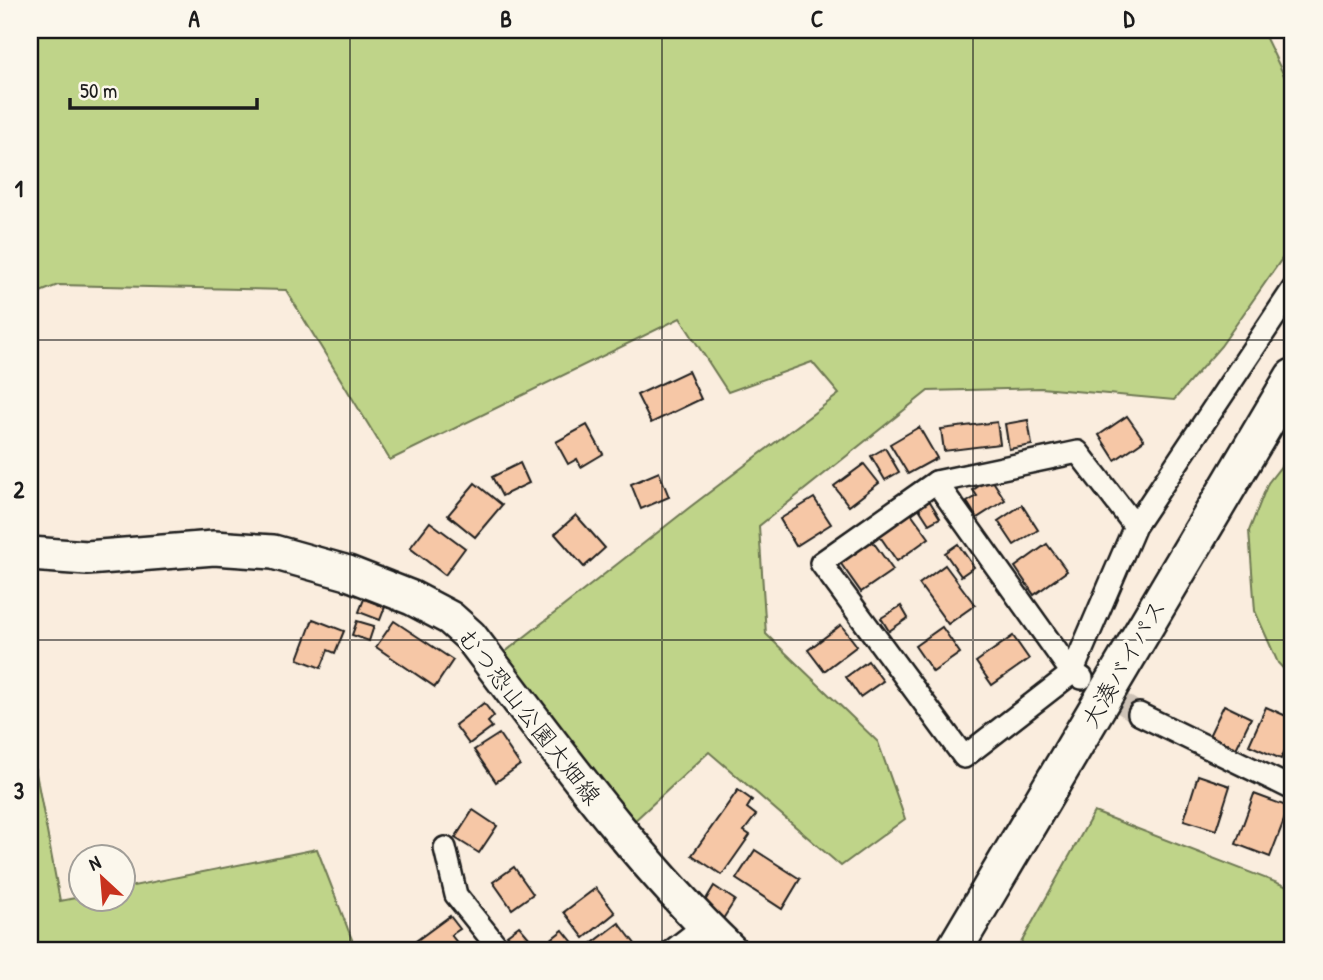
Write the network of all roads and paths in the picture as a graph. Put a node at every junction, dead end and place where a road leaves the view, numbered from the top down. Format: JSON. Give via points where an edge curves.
{"nodes":[{"id":1,"x":1293,"y":289,"type":"edge"},
{"id":2,"x":1293,"y":377,"type":"edge"},
{"id":3,"x":936,"y":482,"type":"junction"},
{"id":4,"x":1135,"y":526,"type":"junction"},
{"id":5,"x":30,"y":554,"type":"edge"},
{"id":6,"x":1077,"y":676,"type":"junction"},
{"id":7,"x":1139,"y":715,"type":"tunnel mouth"},
{"id":8,"x":1293,"y":789,"type":"edge"},
{"id":9,"x":445,"y":848,"type":"dead end"},
{"id":10,"x":704,"y":926,"type":"junction"},
{"id":11,"x":500,"y":950,"type":"edge"},
{"id":12,"x":673,"y":950,"type":"edge"},
{"id":13,"x":730,"y":950,"type":"edge"},
{"id":14,"x":954,"y":950,"type":"edge"}],
"edges":[{"from":1,"to":4,"type":"street"},
{"from":2,"to":14,"type":"highway","name":"大湊バイパス"},
{"from":3,"to":4,"type":"street","via":[[1078,452]]},
{"from":3,"to":6,"type":"street"},
{"from":3,"to":6,"type":"street","via":[[821,563],[964,757]]},
{"from":4,"to":6,"type":"street"},
{"from":5,"to":10,"type":"main road","name":"むつ恐山公園大畑線","via":[[86,558],[214,548],[273,552],[348,573],[450,618],[470,636],[620,831]]},
{"from":7,"to":8,"type":"street"},
{"from":9,"to":11,"type":"street","via":[[456,895]]},
{"from":10,"to":12,"type":"street"},
{"from":10,"to":13,"type":"main road","name":"むつ恐山公園大畑線"}]}
